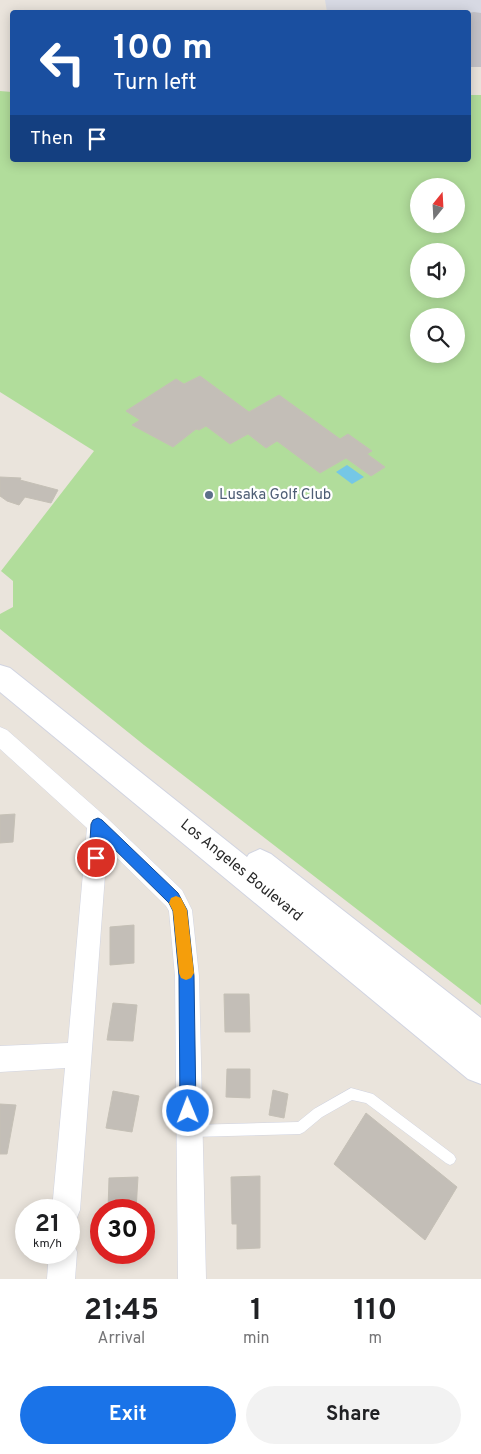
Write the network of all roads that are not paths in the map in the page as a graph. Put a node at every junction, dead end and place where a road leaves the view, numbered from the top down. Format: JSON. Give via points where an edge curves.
{"nodes":[{"id":1,"x":0,"y":656,"type":"edge"},
{"id":2,"x":0,"y":676,"type":"edge"},
{"id":3,"x":0,"y":736,"type":"edge"},
{"id":4,"x":98,"y":824,"type":"junction"},
{"id":5,"x":481,"y":1040,"type":"edge"},
{"id":6,"x":78,"y":1055,"type":"junction"},
{"id":7,"x":0,"y":1059,"type":"edge"},
{"id":8,"x":481,"y":1066,"type":"edge"},
{"id":9,"x":188,"y":1131,"type":"junction"},
{"id":10,"x":450,"y":1159,"type":"dead end"},
{"id":11,"x":67,"y":1199,"type":"edge"},
{"id":12,"x":62,"y":1264,"type":"edge"},
{"id":13,"x":61,"y":1279,"type":"edge"},
{"id":14,"x":192,"y":1279,"type":"edge"}],
"edges":[{"from":1,"to":5,"type":"main road","name":"Los Angeles Boulevard"},
{"from":2,"to":8,"type":"main road","name":"Los Angeles Boulevard"},
{"from":3,"to":4,"type":"street"},
{"from":4,"to":6,"type":"street"},
{"from":4,"to":9,"type":"street","via":[[174,898],[180,910],[187,976]]},
{"from":6,"to":7,"type":"street"},
{"from":6,"to":11,"type":"street"},
{"from":9,"to":10,"type":"lane","via":[[300,1128],[351,1094],[369,1098]]},
{"from":9,"to":14,"type":"street"},
{"from":12,"to":13,"type":"street"}]}
